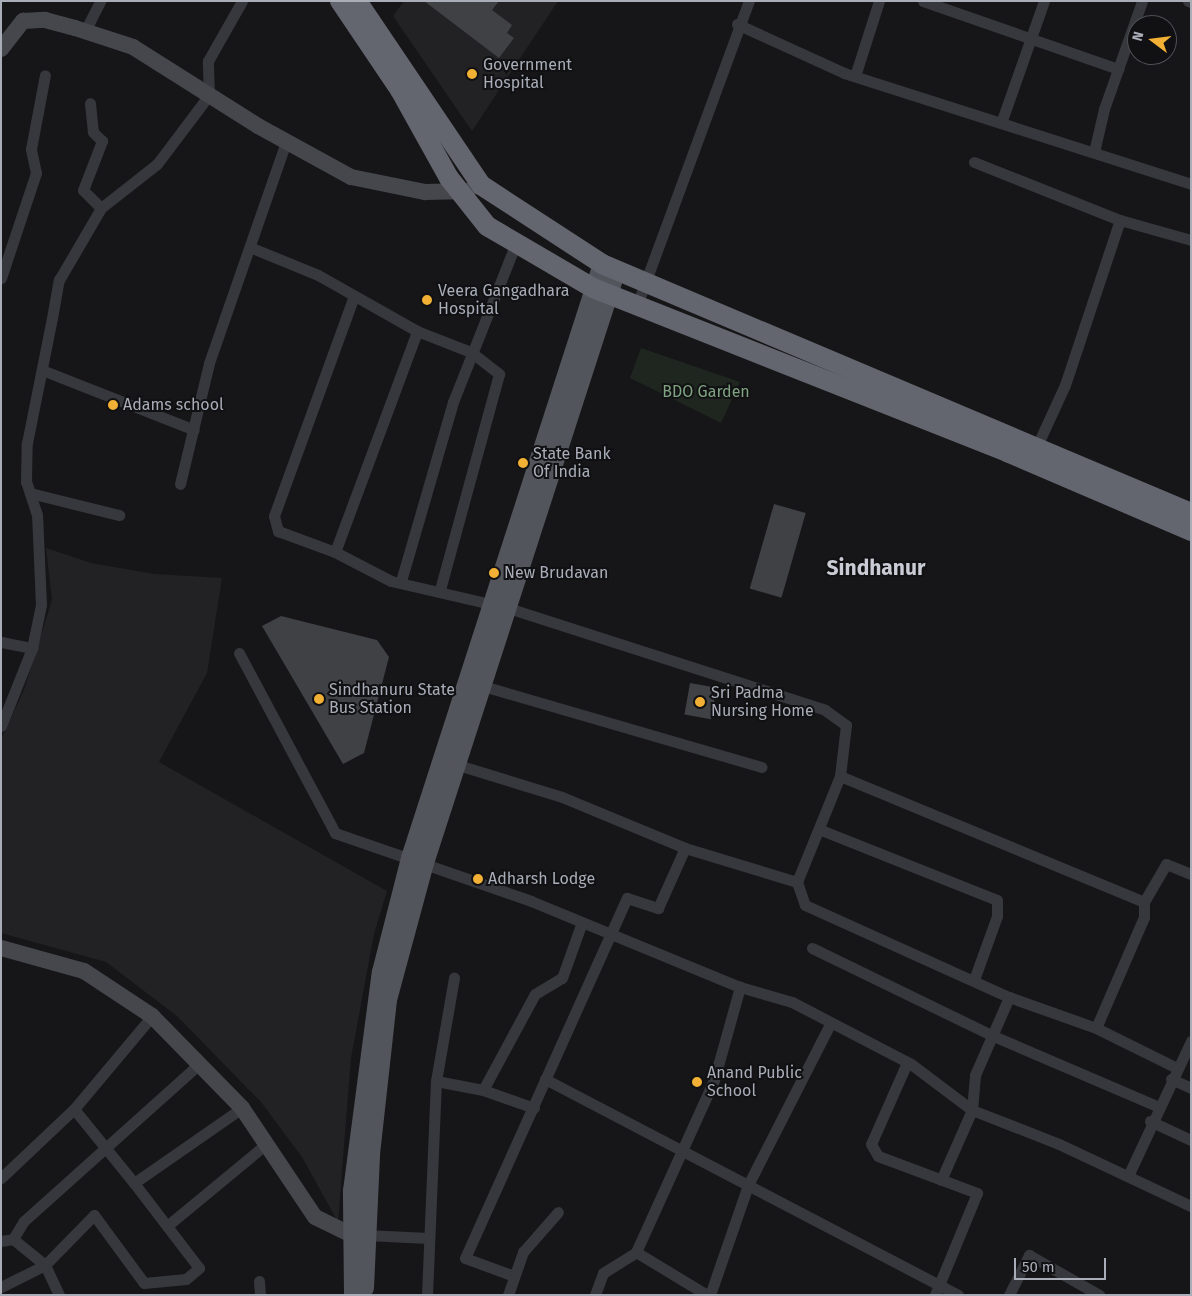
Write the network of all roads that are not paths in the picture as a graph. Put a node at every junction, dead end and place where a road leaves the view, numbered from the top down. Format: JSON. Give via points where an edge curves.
{"nodes":[{"id":1,"x":100,"y":1,"type":"edge"},
{"id":2,"x":242,"y":1,"type":"edge"},
{"id":3,"x":340,"y":1,"type":"edge"},
{"id":4,"x":357,"y":1,"type":"edge"},
{"id":5,"x":749,"y":1,"type":"edge"},
{"id":6,"x":879,"y":1,"type":"edge"},
{"id":7,"x":923,"y":1,"type":"edge"},
{"id":8,"x":1044,"y":1,"type":"edge"},
{"id":9,"x":1142,"y":1,"type":"edge"},
{"id":10,"x":737,"y":24,"type":"junction"},
{"id":11,"x":85,"y":31,"type":"junction"},
{"id":12,"x":1032,"y":37,"type":"junction"},
{"id":13,"x":1,"y":49,"type":"edge"},
{"id":14,"x":1118,"y":69,"type":"junction"},
{"id":15,"x":45,"y":75,"type":"dead end"},
{"id":16,"x":854,"y":76,"type":"junction"},
{"id":17,"x":209,"y":95,"type":"junction"},
{"id":18,"x":90,"y":103,"type":"dead end"},
{"id":19,"x":1001,"y":123,"type":"junction"},
{"id":20,"x":286,"y":142,"type":"junction"},
{"id":21,"x":1094,"y":152,"type":"junction"},
{"id":22,"x":974,"y":162,"type":"dead end"},
{"id":23,"x":1190,"y":182,"type":"edge"},
{"id":24,"x":481,"y":185,"type":"junction"},
{"id":25,"x":461,"y":194,"type":"junction"},
{"id":26,"x":101,"y":208,"type":"junction"},
{"id":27,"x":1120,"y":220,"type":"junction"},
{"id":28,"x":1191,"y":240,"type":"edge"},
{"id":29,"x":516,"y":243,"type":"junction"},
{"id":30,"x":252,"y":248,"type":"junction"},
{"id":31,"x":610,"y":267,"type":"junction"},
{"id":32,"x":1,"y":278,"type":"edge"},
{"id":33,"x":645,"y":283,"type":"junction"},
{"id":34,"x":602,"y":291,"type":"junction"},
{"id":35,"x":354,"y":296,"type":"junction"},
{"id":36,"x":637,"y":305,"type":"junction"},
{"id":37,"x":417,"y":331,"type":"junction"},
{"id":38,"x":471,"y":352,"type":"junction"},
{"id":39,"x":42,"y":370,"type":"junction"},
{"id":40,"x":194,"y":430,"type":"junction"},
{"id":41,"x":1036,"y":448,"type":"junction"},
{"id":42,"x":180,"y":484,"type":"dead end"},
{"id":43,"x":30,"y":493,"type":"junction"},
{"id":44,"x":1191,"y":513,"type":"edge"},
{"id":45,"x":119,"y":515,"type":"dead end"},
{"id":46,"x":1191,"y":531,"type":"edge"},
{"id":47,"x":335,"y":552,"type":"junction"},
{"id":48,"x":401,"y":581,"type":"junction"},
{"id":49,"x":440,"y":590,"type":"junction"},
{"id":50,"x":500,"y":606,"type":"junction"},
{"id":51,"x":1,"y":642,"type":"edge"},
{"id":52,"x":32,"y":648,"type":"junction"},
{"id":53,"x":239,"y":653,"type":"dead end"},
{"id":54,"x":482,"y":686,"type":"junction"},
{"id":55,"x":1,"y":726,"type":"edge"},
{"id":56,"x":458,"y":765,"type":"junction"},
{"id":57,"x":761,"y":768,"type":"dead end"},
{"id":58,"x":840,"y":776,"type":"junction"},
{"id":59,"x":821,"y":830,"type":"junction"},
{"id":60,"x":685,"y":848,"type":"junction"},
{"id":61,"x":418,"y":861,"type":"junction"},
{"id":62,"x":1191,"y":874,"type":"edge"},
{"id":63,"x":797,"y":882,"type":"junction"},
{"id":64,"x":1144,"y":902,"type":"junction"},
{"id":65,"x":582,"y":922,"type":"junction"},
{"id":66,"x":614,"y":934,"type":"junction"},
{"id":67,"x":1,"y":948,"type":"edge"},
{"id":68,"x":812,"y":948,"type":"dead end"},
{"id":69,"x":454,"y":978,"type":"dead end"},
{"id":70,"x":974,"y":980,"type":"junction"},
{"id":71,"x":740,"y":986,"type":"junction"},
{"id":72,"x":1009,"y":997,"type":"junction"},
{"id":73,"x":152,"y":1016,"type":"junction"},
{"id":74,"x":830,"y":1024,"type":"junction"},
{"id":75,"x":1096,"y":1028,"type":"junction"},
{"id":76,"x":991,"y":1035,"type":"junction"},
{"id":77,"x":1191,"y":1041,"type":"edge"},
{"id":78,"x":199,"y":1064,"type":"junction"},
{"id":79,"x":906,"y":1065,"type":"junction"},
{"id":80,"x":1177,"y":1068,"type":"junction"},
{"id":81,"x":545,"y":1078,"type":"junction"},
{"id":82,"x":1171,"y":1079,"type":"junction"},
{"id":83,"x":436,"y":1081,"type":"junction"},
{"id":84,"x":1191,"y":1088,"type":"edge"},
{"id":85,"x":483,"y":1090,"type":"junction"},
{"id":86,"x":1157,"y":1106,"type":"junction"},
{"id":87,"x":242,"y":1108,"type":"junction"},
{"id":88,"x":534,"y":1108,"type":"junction"},
{"id":89,"x":74,"y":1109,"type":"junction"},
{"id":90,"x":972,"y":1110,"type":"junction"},
{"id":91,"x":1150,"y":1121,"type":"junction"},
{"id":92,"x":1191,"y":1140,"type":"edge"},
{"id":93,"x":266,"y":1144,"type":"junction"},
{"id":94,"x":107,"y":1150,"type":"junction"},
{"id":95,"x":682,"y":1151,"type":"junction"},
{"id":96,"x":1128,"y":1176,"type":"junction"},
{"id":97,"x":1,"y":1178,"type":"edge"},
{"id":98,"x":941,"y":1180,"type":"junction"},
{"id":99,"x":134,"y":1183,"type":"junction"},
{"id":100,"x":748,"y":1185,"type":"junction"},
{"id":101,"x":1191,"y":1206,"type":"edge"},
{"id":102,"x":558,"y":1212,"type":"dead end"},
{"id":103,"x":167,"y":1226,"type":"junction"},
{"id":104,"x":358,"y":1235,"type":"junction"},
{"id":105,"x":428,"y":1238,"type":"junction"},
{"id":106,"x":7,"y":1240,"type":"edge"},
{"id":107,"x":636,"y":1252,"type":"junction"},
{"id":108,"x":45,"y":1265,"type":"junction"},
{"id":109,"x":514,"y":1276,"type":"junction"},
{"id":110,"x":259,"y":1281,"type":"dead end"},
{"id":111,"x":1,"y":1288,"type":"edge"},
{"id":112,"x":937,"y":1290,"type":"edge"},
{"id":113,"x":59,"y":1295,"type":"edge"},
{"id":114,"x":260,"y":1295,"type":"edge"},
{"id":115,"x":353,"y":1295,"type":"edge"},
{"id":116,"x":365,"y":1295,"type":"edge"},
{"id":117,"x":427,"y":1295,"type":"edge"},
{"id":118,"x":508,"y":1295,"type":"edge"},
{"id":119,"x":595,"y":1295,"type":"edge"},
{"id":120,"x":708,"y":1295,"type":"edge"},
{"id":121,"x":958,"y":1295,"type":"edge"},
{"id":122,"x":1009,"y":1295,"type":"edge"},
{"id":123,"x":1099,"y":1295,"type":"edge"}],
"edges":[{"from":1,"to":11,"type":"street"},
{"from":2,"to":17,"type":"street","via":[[208,60]]},
{"from":3,"to":25,"type":"highway"},
{"from":4,"to":24,"type":"highway"},
{"from":5,"to":10,"type":"street"},
{"from":6,"to":16,"type":"street"},
{"from":7,"to":12,"type":"street"},
{"from":8,"to":12,"type":"street"},
{"from":9,"to":14,"type":"street"},
{"from":10,"to":16,"type":"street"},
{"from":10,"to":33,"type":"street"},
{"from":11,"to":13,"type":"street","via":[[45,20],[23,21]]},
{"from":11,"to":17,"type":"street","via":[[133,47]]},
{"from":12,"to":14,"type":"street"},
{"from":12,"to":19,"type":"street"},
{"from":14,"to":21,"type":"street"},
{"from":15,"to":32,"type":"street","via":[[31,150],[36,173]]},
{"from":16,"to":19,"type":"street"},
{"from":17,"to":20,"type":"street"},
{"from":17,"to":26,"type":"street","via":[[157,164]]},
{"from":18,"to":26,"type":"street","via":[[93,132],[102,142],[83,190]]},
{"from":19,"to":21,"type":"street"},
{"from":20,"to":25,"type":"street","via":[[351,177],[425,192]]},
{"from":20,"to":30,"type":"street"},
{"from":21,"to":23,"type":"street"},
{"from":22,"to":27,"type":"street"},
{"from":24,"to":25,"type":"street"},
{"from":24,"to":31,"type":"highway"},
{"from":25,"to":29,"type":"highway","via":[[487,226]]},
{"from":26,"to":39,"type":"street","via":[[59,280]]},
{"from":27,"to":28,"type":"street"},
{"from":27,"to":41,"type":"street","via":[[1065,385]]},
{"from":29,"to":34,"type":"highway"},
{"from":29,"to":38,"type":"street"},
{"from":30,"to":35,"type":"street","via":[[318,275]]},
{"from":30,"to":40,"type":"street","via":[[210,363]]},
{"from":31,"to":33,"type":"highway"},
{"from":31,"to":34,"type":"main road"},
{"from":33,"to":36,"type":"street"},
{"from":33,"to":41,"type":"highway"},
{"from":34,"to":36,"type":"highway"},
{"from":34,"to":50,"type":"main road"},
{"from":35,"to":37,"type":"street"},
{"from":35,"to":47,"type":"street","via":[[274,516],[278,531]]},
{"from":36,"to":46,"type":"highway"},
{"from":37,"to":38,"type":"street"},
{"from":37,"to":47,"type":"street"},
{"from":38,"to":48,"type":"street"},
{"from":38,"to":49,"type":"street","via":[[499,374]]},
{"from":39,"to":40,"type":"street"},
{"from":39,"to":43,"type":"street","via":[[27,443]]},
{"from":40,"to":42,"type":"street"},
{"from":41,"to":44,"type":"highway"},
{"from":43,"to":45,"type":"street"},
{"from":43,"to":52,"type":"street","via":[[37,515],[41,605]]},
{"from":47,"to":48,"type":"street","via":[[392,582]]},
{"from":48,"to":49,"type":"street"},
{"from":49,"to":50,"type":"street"},
{"from":50,"to":54,"type":"main road"},
{"from":50,"to":58,"type":"street","via":[[825,710],[846,725]]},
{"from":50,"to":61,"type":"main road"},
{"from":51,"to":52,"type":"street"},
{"from":52,"to":55,"type":"street"},
{"from":53,"to":61,"type":"street","via":[[335,832]]},
{"from":54,"to":56,"type":"main road"},
{"from":54,"to":57,"type":"street"},
{"from":56,"to":60,"type":"street","via":[[562,797]]},
{"from":56,"to":61,"type":"main road"},
{"from":58,"to":59,"type":"street"},
{"from":58,"to":64,"type":"street"},
{"from":59,"to":63,"type":"street"},
{"from":59,"to":70,"type":"street","via":[[997,900],[997,916]]},
{"from":60,"to":63,"type":"street"},
{"from":60,"to":66,"type":"street","via":[[658,908],[627,898]]},
{"from":61,"to":65,"type":"street"},
{"from":61,"to":104,"type":"main road","via":[[371,1030]]},
{"from":62,"to":64,"type":"street","via":[[1166,864]]},
{"from":63,"to":70,"type":"street","via":[[805,905]]},
{"from":64,"to":75,"type":"street","via":[[1144,917]]},
{"from":65,"to":66,"type":"street"},
{"from":65,"to":85,"type":"street","via":[[562,978],[535,994]]},
{"from":66,"to":71,"type":"street"},
{"from":66,"to":81,"type":"street"},
{"from":67,"to":73,"type":"street","via":[[84,971]]},
{"from":68,"to":76,"type":"street"},
{"from":69,"to":83,"type":"street"},
{"from":70,"to":72,"type":"street"},
{"from":71,"to":74,"type":"street","via":[[792,1002]]},
{"from":71,"to":95,"type":"street","via":[[714,1080]]},
{"from":72,"to":75,"type":"street"},
{"from":72,"to":76,"type":"street"},
{"from":73,"to":78,"type":"street"},
{"from":73,"to":89,"type":"street"},
{"from":74,"to":79,"type":"street"},
{"from":74,"to":100,"type":"street"},
{"from":75,"to":80,"type":"street"},
{"from":76,"to":86,"type":"street"},
{"from":76,"to":90,"type":"street","via":[[975,1075]]},
{"from":77,"to":80,"type":"street"},
{"from":78,"to":87,"type":"street"},
{"from":78,"to":94,"type":"street"},
{"from":79,"to":90,"type":"street","via":[[911,1064]]},
{"from":79,"to":98,"type":"street","via":[[871,1144],[878,1156]]},
{"from":80,"to":82,"type":"street"},
{"from":81,"to":88,"type":"street"},
{"from":81,"to":95,"type":"street"},
{"from":82,"to":84,"type":"street"},
{"from":82,"to":86,"type":"street"},
{"from":83,"to":85,"type":"street"},
{"from":83,"to":105,"type":"street"},
{"from":85,"to":88,"type":"street"},
{"from":86,"to":91,"type":"street"},
{"from":87,"to":93,"type":"street"},
{"from":87,"to":99,"type":"street"},
{"from":88,"to":109,"type":"street","via":[[465,1258]]},
{"from":89,"to":94,"type":"street"},
{"from":89,"to":97,"type":"street"},
{"from":90,"to":96,"type":"street"},
{"from":90,"to":98,"type":"street"},
{"from":91,"to":92,"type":"street"},
{"from":91,"to":96,"type":"street"},
{"from":93,"to":103,"type":"street"},
{"from":93,"to":104,"type":"street","via":[[315,1217]]},
{"from":94,"to":99,"type":"street"},
{"from":94,"to":106,"type":"street","via":[[24,1221]]},
{"from":95,"to":100,"type":"street"},
{"from":95,"to":107,"type":"street"},
{"from":96,"to":101,"type":"street"},
{"from":98,"to":112,"type":"street","via":[[977,1193]]},
{"from":99,"to":103,"type":"street"},
{"from":100,"to":112,"type":"street"},
{"from":100,"to":120,"type":"street"},
{"from":102,"to":109,"type":"street","via":[[523,1252]]},
{"from":103,"to":108,"type":"street","via":[[199,1268],[186,1279],[144,1283],[94,1216]]},
{"from":104,"to":105,"type":"street"},
{"from":104,"to":115,"type":"main road"},
{"from":104,"to":116,"type":"main road"},
{"from":105,"to":117,"type":"street"},
{"from":106,"to":108,"type":"street"},
{"from":107,"to":119,"type":"street","via":[[603,1273]]},
{"from":107,"to":120,"type":"street"},
{"from":108,"to":111,"type":"street"},
{"from":108,"to":113,"type":"street"},
{"from":109,"to":118,"type":"street"},
{"from":110,"to":114,"type":"street"},
{"from":112,"to":121,"type":"street"},
{"from":122,"to":123,"type":"street","via":[[1029,1255]]}]}
